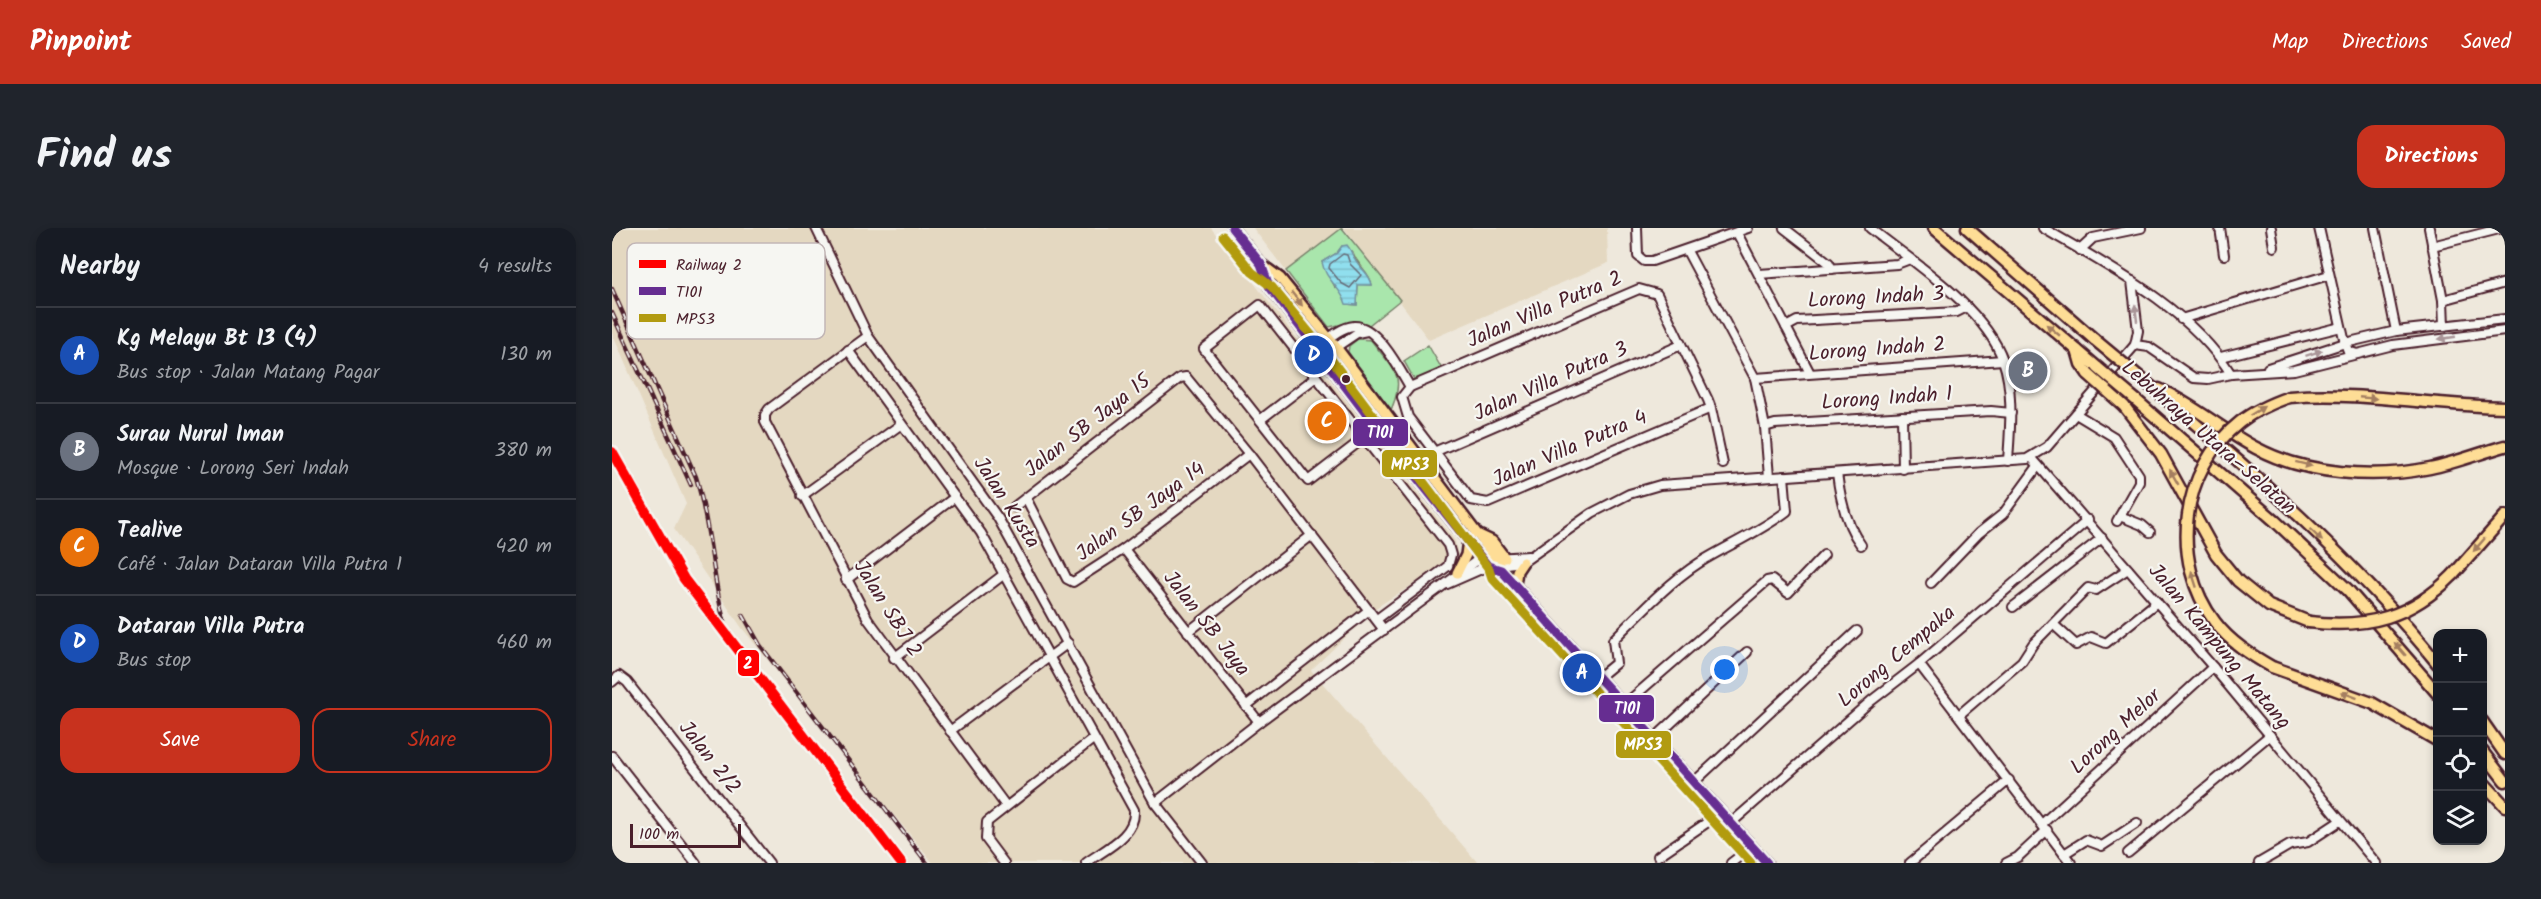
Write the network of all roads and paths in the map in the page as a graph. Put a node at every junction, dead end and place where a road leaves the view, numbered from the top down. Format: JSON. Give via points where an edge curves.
{"nodes":[{"id":1,"x":816,"y":228,"type":"edge"},
{"id":2,"x":1232,"y":228,"type":"edge"},
{"id":3,"x":1637,"y":228,"type":"edge"},
{"id":4,"x":1748,"y":228,"type":"edge"},
{"id":5,"x":1784,"y":228,"type":"edge"},
{"id":6,"x":1870,"y":228,"type":"edge"},
{"id":7,"x":1934,"y":228,"type":"edge"},
{"id":8,"x":1967,"y":228,"type":"edge"},
{"id":9,"x":2043,"y":228,"type":"edge"},
{"id":10,"x":2141,"y":228,"type":"edge"},
{"id":11,"x":2220,"y":228,"type":"edge"},
{"id":12,"x":2271,"y":228,"type":"edge"},
{"id":13,"x":2319,"y":228,"type":"edge"},
{"id":14,"x":2375,"y":228,"type":"edge"},
{"id":15,"x":2429,"y":228,"type":"edge"},
{"id":16,"x":2503,"y":228,"type":"edge"},
{"id":17,"x":2482,"y":231,"type":"edge"},
{"id":18,"x":1737,"y":233,"type":"junction"},
{"id":19,"x":823,"y":243,"type":"edge"},
{"id":20,"x":2432,"y":246,"type":"junction"},
{"id":21,"x":825,"y":247,"type":"edge"},
{"id":22,"x":2274,"y":247,"type":"dead end"},
{"id":23,"x":2080,"y":250,"type":"junction"},
{"id":24,"x":1687,"y":251,"type":"junction"},
{"id":25,"x":2224,"y":255,"type":"dead end"},
{"id":26,"x":1910,"y":259,"type":"junction"},
{"id":27,"x":1261,"y":264,"type":"junction"},
{"id":28,"x":1832,"y":269,"type":"junction"},
{"id":29,"x":1759,"y":274,"type":"junction"},
{"id":30,"x":2329,"y":275,"type":"junction"},
{"id":31,"x":2132,"y":282,"type":"junction"},
{"id":32,"x":2505,"y":283,"type":"edge"},
{"id":33,"x":2443,"y":300,"type":"junction"},
{"id":34,"x":1967,"y":307,"type":"junction"},
{"id":35,"x":2505,"y":319,"type":"edge"},
{"id":36,"x":2181,"y":320,"type":"junction"},
{"id":37,"x":2444,"y":326,"type":"junction"},
{"id":38,"x":1786,"y":327,"type":"junction"},
{"id":39,"x":2341,"y":327,"type":"junction"},
{"id":40,"x":1368,"y":331,"type":"junction"},
{"id":41,"x":2396,"y":331,"type":"junction"},
{"id":42,"x":2505,"y":331,"type":"edge"},
{"id":43,"x":868,"y":336,"type":"junction"},
{"id":44,"x":1329,"y":339,"type":"junction"},
{"id":45,"x":2344,"y":343,"type":"junction"},
{"id":46,"x":1681,"y":345,"type":"junction"},
{"id":47,"x":2135,"y":345,"type":"junction"},
{"id":48,"x":1336,"y":347,"type":"junction"},
{"id":49,"x":848,"y":350,"type":"junction"},
{"id":50,"x":1320,"y":352,"type":"junction"},
{"id":51,"x":2357,"y":354,"type":"junction"},
{"id":52,"x":2221,"y":357,"type":"junction"},
{"id":53,"x":2003,"y":360,"type":"junction"},
{"id":54,"x":2093,"y":371,"type":"junction"},
{"id":55,"x":2258,"y":371,"type":"junction"},
{"id":56,"x":1810,"y":373,"type":"junction"},
{"id":57,"x":2231,"y":374,"type":"junction"},
{"id":58,"x":1316,"y":376,"type":"junction"},
{"id":59,"x":1755,"y":378,"type":"junction"},
{"id":60,"x":2148,"y":384,"type":"junction"},
{"id":61,"x":1410,"y":387,"type":"junction"},
{"id":62,"x":2505,"y":407,"type":"edge"},
{"id":63,"x":1711,"y":408,"type":"junction"},
{"id":64,"x":2011,"y":413,"type":"junction"},
{"id":65,"x":2076,"y":414,"type":"junction"},
{"id":66,"x":1902,"y":416,"type":"junction"},
{"id":67,"x":1260,"y":420,"type":"junction"},
{"id":68,"x":900,"y":425,"type":"junction"},
{"id":69,"x":1765,"y":427,"type":"junction"},
{"id":70,"x":1377,"y":428,"type":"junction"},
{"id":71,"x":1364,"y":438,"type":"junction"},
{"id":72,"x":2505,"y":446,"type":"edge"},
{"id":73,"x":1434,"y":452,"type":"junction"},
{"id":74,"x":1250,"y":454,"type":"junction"},
{"id":75,"x":2031,"y":457,"type":"junction"},
{"id":76,"x":2008,"y":461,"type":"junction"},
{"id":77,"x":1723,"y":464,"type":"dead end"},
{"id":78,"x":2038,"y":466,"type":"junction"},
{"id":79,"x":1903,"y":469,"type":"junction"},
{"id":80,"x":1837,"y":473,"type":"junction"},
{"id":81,"x":1784,"y":476,"type":"junction"},
{"id":82,"x":1769,"y":477,"type":"junction"},
{"id":83,"x":1439,"y":483,"type":"junction"},
{"id":84,"x":802,"y":496,"type":"junction"},
{"id":85,"x":955,"y":497,"type":"junction"},
{"id":86,"x":1026,"y":498,"type":"junction"},
{"id":87,"x":1434,"y":499,"type":"junction"},
{"id":88,"x":1014,"y":507,"type":"dead end"},
{"id":89,"x":2505,"y":516,"type":"edge"},
{"id":90,"x":2088,"y":520,"type":"junction"},
{"id":91,"x":2150,"y":532,"type":"dead end"},
{"id":92,"x":1312,"y":535,"type":"junction"},
{"id":93,"x":1471,"y":537,"type":"junction"},
{"id":94,"x":2102,"y":538,"type":"junction"},
{"id":95,"x":1861,"y":545,"type":"dead end"},
{"id":96,"x":1124,"y":549,"type":"junction"},
{"id":97,"x":1824,"y":555,"type":"dead end"},
{"id":98,"x":1482,"y":558,"type":"junction"},
{"id":99,"x":1525,"y":559,"type":"junction"},
{"id":100,"x":1500,"y":562,"type":"junction"},
{"id":101,"x":1488,"y":566,"type":"junction"},
{"id":102,"x":2128,"y":569,"type":"junction"},
{"id":103,"x":1457,"y":573,"type":"junction"},
{"id":104,"x":1004,"y":575,"type":"junction"},
{"id":105,"x":846,"y":580,"type":"junction"},
{"id":106,"x":1931,"y":583,"type":"dead end"},
{"id":107,"x":1447,"y":584,"type":"junction"},
{"id":108,"x":1515,"y":585,"type":"junction"},
{"id":109,"x":2157,"y":602,"type":"junction"},
{"id":110,"x":1397,"y":604,"type":"junction"},
{"id":111,"x":2013,"y":607,"type":"dead end"},
{"id":112,"x":1369,"y":610,"type":"junction"},
{"id":113,"x":1405,"y":615,"type":"junction"},
{"id":114,"x":1377,"y":619,"type":"junction"},
{"id":115,"x":2054,"y":624,"type":"junction"},
{"id":116,"x":1384,"y":630,"type":"junction"},
{"id":117,"x":1857,"y":631,"type":"dead end"},
{"id":118,"x":1188,"y":632,"type":"junction"},
{"id":119,"x":1068,"y":643,"type":"junction"},
{"id":120,"x":1747,"y":652,"type":"dead end"},
{"id":121,"x":894,"y":657,"type":"junction"},
{"id":122,"x":1049,"y":657,"type":"junction"},
{"id":123,"x":2433,"y":659,"type":"edge"},
{"id":124,"x":1919,"y":664,"type":"junction"},
{"id":125,"x":2213,"y":667,"type":"junction"},
{"id":126,"x":1599,"y":678,"type":"junction"},
{"id":127,"x":612,"y":682,"type":"edge"},
{"id":128,"x":2433,"y":688,"type":"edge"},
{"id":129,"x":1624,"y":705,"type":"junction"},
{"id":130,"x":1246,"y":706,"type":"junction"},
{"id":131,"x":1959,"y":715,"type":"junction"},
{"id":132,"x":1259,"y":723,"type":"junction"},
{"id":133,"x":2487,"y":728,"type":"edge"},
{"id":134,"x":950,"y":731,"type":"junction"},
{"id":135,"x":2270,"y":735,"type":"junction"},
{"id":136,"x":2433,"y":738,"type":"edge"},
{"id":137,"x":1093,"y":739,"type":"junction"},
{"id":138,"x":1654,"y":740,"type":"junction"},
{"id":139,"x":2505,"y":754,"type":"edge"},
{"id":140,"x":612,"y":756,"type":"edge"},
{"id":141,"x":2487,"y":758,"type":"edge"},
{"id":142,"x":2009,"y":780,"type":"junction"},
{"id":143,"x":2505,"y":782,"type":"edge"},
{"id":144,"x":1693,"y":783,"type":"junction"},
{"id":145,"x":2487,"y":787,"type":"edge"},
{"id":146,"x":1155,"y":803,"type":"junction"},
{"id":147,"x":1006,"y":806,"type":"junction"},
{"id":148,"x":2505,"y":806,"type":"edge"},
{"id":149,"x":1721,"y":813,"type":"junction"},
{"id":150,"x":2340,"y":821,"type":"junction"},
{"id":151,"x":2137,"y":823,"type":"dead end"},
{"id":152,"x":1730,"y":824,"type":"junction"},
{"id":153,"x":2045,"y":827,"type":"junction"},
{"id":154,"x":1752,"y":847,"type":"junction"},
{"id":155,"x":2128,"y":853,"type":"dead end"},
{"id":156,"x":2064,"y":854,"type":"junction"},
{"id":157,"x":1658,"y":855,"type":"dead end"},
{"id":158,"x":696,"y":863,"type":"edge"},
{"id":159,"x":769,"y":863,"type":"edge"},
{"id":160,"x":1004,"y":863,"type":"edge"},
{"id":161,"x":1086,"y":863,"type":"edge"},
{"id":162,"x":1202,"y":863,"type":"edge"},
{"id":163,"x":1731,"y":863,"type":"edge"},
{"id":164,"x":1767,"y":863,"type":"edge"},
{"id":165,"x":1910,"y":863,"type":"edge"},
{"id":166,"x":2006,"y":863,"type":"edge"},
{"id":167,"x":2071,"y":863,"type":"edge"},
{"id":168,"x":2259,"y":863,"type":"edge"},
{"id":169,"x":2376,"y":863,"type":"edge"}],
"edges":[{"from":1,"to":19,"type":"street","name":"Jalan Kusta"},
{"from":2,"to":27,"type":"main road"},
{"from":3,"to":24,"type":"street","via":[[1638,256],[1644,261]]},
{"from":4,"to":18,"type":"street"},
{"from":5,"to":28,"type":"street"},
{"from":6,"to":26,"type":"street"},
{"from":54,"to":7,"type":"highway","one_way":true,"via":[[2081,364],[2077,350]]},
{"from":8,"to":60,"type":"highway","name":"Lebuhraya Utara–Selatan","bridge":true},
{"from":9,"to":23,"type":"street"},
{"from":10,"to":23,"type":"street","via":[[2093,238]]},
{"from":11,"to":25,"type":"street"},
{"from":12,"to":22,"type":"street"},
{"from":13,"to":30,"type":"street"},
{"from":14,"to":41,"type":"street"},
{"from":15,"to":20,"type":"street"},
{"from":16,"to":17,"type":"street"},
{"from":17,"to":20,"type":"street"},
{"from":18,"to":24,"type":"street"},
{"from":18,"to":29,"type":"street"},
{"from":20,"to":33,"type":"street"},
{"from":21,"to":43,"type":"street","name":"Jalan Kusta"},
{"from":23,"to":31,"type":"street"},
{"from":24,"to":59,"type":"street"},
{"from":26,"to":28,"type":"street","via":[[1897,264]]},
{"from":26,"to":34,"type":"street"},
{"from":27,"to":44,"type":"main road","one_way":true,"via":[[1280,278]]},
{"from":27,"to":50,"type":"main road","via":[[1269,286]]},
{"from":28,"to":29,"type":"street"},
{"from":29,"to":38,"type":"street"},
{"from":30,"to":36,"type":"street"},
{"from":30,"to":39,"type":"street"},
{"from":31,"to":36,"type":"street"},
{"from":47,"to":31,"type":"street","one_way":true,"via":[[2138,331]]},
{"from":32,"to":33,"type":"street"},
{"from":33,"to":37,"type":"street"},
{"from":34,"to":38,"type":"street","name":"Lorong Indah 3","via":[[1957,312],[1797,321]]},
{"from":34,"to":53,"type":"street","via":[[1983,322]]},
{"from":35,"to":37,"type":"street"},
{"from":36,"to":52,"type":"street"},
{"from":37,"to":41,"type":"street"},
{"from":38,"to":56,"type":"street"},
{"from":39,"to":45,"type":"street"},
{"from":39,"to":52,"type":"street"},
{"from":40,"to":44,"type":"street","via":[[1354,327]]},
{"from":40,"to":48,"type":"street","via":[[1357,333]]},
{"from":40,"to":61,"type":"street","via":[[1378,339]]},
{"from":41,"to":45,"type":"street"},
{"from":42,"to":51,"type":"street","one_way":true,"via":[[2393,345]]},
{"from":43,"to":49,"type":"street"},
{"from":43,"to":119,"type":"street","name":"Jalan Kusta","via":[[998,518]]},
{"from":44,"to":48,"type":"main road"},
{"from":44,"to":50,"type":"street"},
{"from":45,"to":51,"type":"street","via":[[2348,351]]},
{"from":55,"to":45,"type":"street","one_way":true},
{"from":46,"to":61,"type":"street","name":"Jalan Villa Putra 2","via":[[1656,294],[1639,289]]},
{"from":46,"to":63,"type":"street","name":"Jalan Villa Putra 2"},
{"from":46,"to":73,"type":"street","name":"Jalan Villa Putra 3"},
{"from":47,"to":57,"type":"street","via":[[2149,347],[2194,378],[2208,380]]},
{"from":47,"to":65,"type":"street"},
{"from":48,"to":50,"type":"street"},
{"from":48,"to":83,"type":"main road"},
{"from":49,"to":68,"type":"street"},
{"from":49,"to":84,"type":"street","name":"Jalan SBJ 2","via":[[765,414],[765,422]]},
{"from":50,"to":70,"type":"main road"},
{"from":51,"to":55,"type":"street","via":[[2294,370]]},
{"from":52,"to":57,"type":"street"},
{"from":53,"to":56,"type":"street","name":"Lorong Indah 2"},
{"from":53,"to":64,"type":"street"},
{"from":89,"to":54,"type":"highway","one_way":true,"bridge":true,"via":[[2436,593],[2412,608],[2379,620],[2340,626],[2309,621],[2269,606],[2238,581],[2216,554],[2161,454]]},
{"from":128,"to":54,"type":"highway","name":"Lebuhraya Utara–Selatan","one_way":true,"bridge":true,"via":[[2348,590],[2275,521],[2136,400]]},
{"from":55,"to":57,"type":"street"},
{"from":56,"to":59,"type":"street","name":"Lorong Indah 2"},
{"from":58,"to":67,"type":"street"},
{"from":58,"to":67,"type":"street","via":[[1260,305],[1204,349]]},
{"from":58,"to":71,"type":"street"},
{"from":59,"to":69,"type":"street"},
{"from":60,"to":72,"type":"highway","one_way":true,"via":[[2180,398],[2259,450],[2348,473],[2431,468]]},
{"from":60,"to":123,"type":"highway","name":"Lebuhraya Utara–Selatan","one_way":true,"via":[[2236,457],[2337,555]]},
{"from":61,"to":73,"type":"street","name":"Jalan Villa Putra 4","via":[[1404,392],[1403,404]]},
{"from":136,"to":62,"type":"highway","one_way":true,"bridge":true,"via":[[2372,703],[2272,667],[2244,651],[2215,622],[2195,583],[2186,548],[2192,491],[2213,451],[2239,422],[2289,397],[2333,395]]},
{"from":63,"to":73,"type":"street","name":"Jalan Villa Putra 4","via":[[1488,503],[1470,500]]},
{"from":63,"to":77,"type":"street","name":"Jalan Villa Putra 2"},
{"from":64,"to":66,"type":"street","name":"Lorong Indah 1"},
{"from":64,"to":76,"type":"street"},
{"from":65,"to":75,"type":"street","via":[[2047,447]]},
{"from":65,"to":91,"type":"street","via":[[2114,437],[2139,475],[2139,482],[2118,519],[2142,525]]},
{"from":66,"to":69,"type":"street","name":"Lorong Indah 1"},
{"from":66,"to":79,"type":"street"},
{"from":67,"to":71,"type":"street","via":[[1308,482]]},
{"from":68,"to":84,"type":"street"},
{"from":68,"to":85,"type":"street"},
{"from":69,"to":82,"type":"street"},
{"from":70,"to":71,"type":"street"},
{"from":70,"to":87,"type":"main road"},
{"from":71,"to":110,"type":"street","via":[[1448,545],[1451,555],[1448,566]]},
{"from":74,"to":86,"type":"street","name":"Jalan SB Jaya 15","via":[[1186,377],[1180,378]]},
{"from":74,"to":92,"type":"street"},
{"from":74,"to":96,"type":"street","name":"Jalan SB Jaya 14"},
{"from":75,"to":76,"type":"street"},
{"from":75,"to":78,"type":"street","name":"Jalan Kampung Matang"},
{"from":76,"to":79,"type":"street"},
{"from":78,"to":90,"type":"street","name":"Jalan Kampung Matang"},
{"from":78,"to":106,"type":"street","via":[[2002,514]]},
{"from":79,"to":80,"type":"street"},
{"from":80,"to":81,"type":"street"},
{"from":80,"to":95,"type":"street","via":[[1849,523]]},
{"from":81,"to":82,"type":"street"},
{"from":81,"to":126,"type":"street","via":[[1787,511],[1698,564],[1662,595],[1613,640],[1616,663]]},
{"from":82,"to":99,"type":"street","via":[[1660,484],[1629,494],[1592,513]]},
{"from":83,"to":87,"type":"main road","via":[[1433,484]]},
{"from":83,"to":93,"type":"main road"},
{"from":84,"to":105,"type":"street","name":"Jalan SBJ 2"},
{"from":85,"to":104,"type":"street"},
{"from":85,"to":105,"type":"street"},
{"from":86,"to":88,"type":"street","name":"Jalan SB Jaya 15"},
{"from":86,"to":96,"type":"street","name":"Jalan SB Jaya 14","via":[[1069,581],[1075,581]]},
{"from":87,"to":93,"type":"main road"},
{"from":90,"to":94,"type":"street","name":"Jalan Kampung Matang"},
{"from":90,"to":124,"type":"street","name":"Lorong Cempaka"},
{"from":92,"to":112,"type":"street"},
{"from":92,"to":118,"type":"street"},
{"from":93,"to":98,"type":"main road"},
{"from":93,"to":100,"type":"main road","via":[[1492,541]]},
{"from":93,"to":103,"type":"main road"},
{"from":94,"to":102,"type":"street","name":"Jalan Kampung Matang"},
{"from":94,"to":111,"type":"street"},
{"from":96,"to":118,"type":"street","name":"Jalan SB Jaya"},
{"from":97,"to":129,"type":"street","via":[[1788,592],[1772,580],[1767,581]]},
{"from":98,"to":100,"type":"street"},
{"from":98,"to":101,"type":"main road"},
{"from":98,"to":103,"type":"street"},
{"from":99,"to":100,"type":"street"},
{"from":99,"to":108,"type":"main road"},
{"from":100,"to":101,"type":"main road"},
{"from":100,"to":108,"type":"main road"},
{"from":101,"to":107,"type":"street"},
{"from":102,"to":109,"type":"street","name":"Jalan Kampung Matang"},
{"from":102,"to":115,"type":"street","via":[[2096,590],[2088,588]]},
{"from":103,"to":107,"type":"street"},
{"from":104,"to":121,"type":"street"},
{"from":104,"to":122,"type":"street"},
{"from":105,"to":121,"type":"street","name":"Jalan SBJ 2"},
{"from":107,"to":113,"type":"street"},
{"from":108,"to":126,"type":"main road"},
{"from":109,"to":115,"type":"street","via":[[2106,643],[2091,637],[2076,645]]},
{"from":109,"to":125,"type":"street","name":"Jalan Kampung Matang"},
{"from":110,"to":113,"type":"street"},
{"from":110,"to":114,"type":"street"},
{"from":112,"to":114,"type":"street"},
{"from":112,"to":130,"type":"street"},
{"from":113,"to":116,"type":"street"},
{"from":114,"to":116,"type":"street"},
{"from":115,"to":131,"type":"street","via":[[2002,680]]},
{"from":116,"to":132,"type":"street"},
{"from":117,"to":144,"type":"street"},
{"from":118,"to":130,"type":"street","name":"Jalan SB Jaya"},
{"from":119,"to":122,"type":"street"},
{"from":119,"to":146,"type":"street","name":"Jalan Kusta"},
{"from":120,"to":138,"type":"street"},
{"from":121,"to":134,"type":"street","name":"Jalan SBJ 2"},
{"from":122,"to":134,"type":"street"},
{"from":122,"to":137,"type":"street"},
{"from":124,"to":131,"type":"street"},
{"from":124,"to":152,"type":"street","name":"Lorong Cempaka","via":[[1870,701]]},
{"from":125,"to":135,"type":"street","name":"Jalan Kampung Matang"},
{"from":125,"to":153,"type":"street","name":"Lorong Melor"},
{"from":126,"to":129,"type":"main road"},
{"from":127,"to":159,"type":"street","name":"Jalan 2/2","via":[[620,676],[627,682]]},
{"from":129,"to":138,"type":"main road"},
{"from":130,"to":132,"type":"street","name":"Jalan SB Jaya"},
{"from":131,"to":142,"type":"street"},
{"from":132,"to":146,"type":"street"},
{"from":133,"to":139,"type":"highway"},
{"from":134,"to":147,"type":"street","name":"Jalan SBJ 2"},
{"from":135,"to":150,"type":"street","name":"Jalan Kampung Matang"},
{"from":135,"to":155,"type":"street"},
{"from":137,"to":147,"type":"street"},
{"from":137,"to":161,"type":"street","via":[[1134,810],[1135,821],[1131,830]]},
{"from":138,"to":144,"type":"main road"},
{"from":140,"to":158,"type":"street"},
{"from":141,"to":143,"type":"highway"},
{"from":142,"to":153,"type":"street"},
{"from":142,"to":165,"type":"street"},
{"from":144,"to":149,"type":"main road"},
{"from":145,"to":148,"type":"highway"},
{"from":146,"to":162,"type":"street","name":"Jalan Kusta"},
{"from":147,"to":160,"type":"street","via":[[987,822],[984,830]]},
{"from":149,"to":152,"type":"main road"},
{"from":149,"to":157,"type":"street"},
{"from":150,"to":168,"type":"street","via":[[2308,842],[2290,844]]},
{"from":150,"to":169,"type":"street","name":"Jalan Kampung Matang"},
{"from":151,"to":156,"type":"street","via":[[2102,846],[2086,840]]},
{"from":152,"to":154,"type":"main road"},
{"from":153,"to":156,"type":"street"},
{"from":153,"to":166,"type":"street","name":"Lorong Melor","via":[[2018,858]]},
{"from":154,"to":163,"type":"street"},
{"from":154,"to":164,"type":"main road"},
{"from":156,"to":167,"type":"street"}]}
